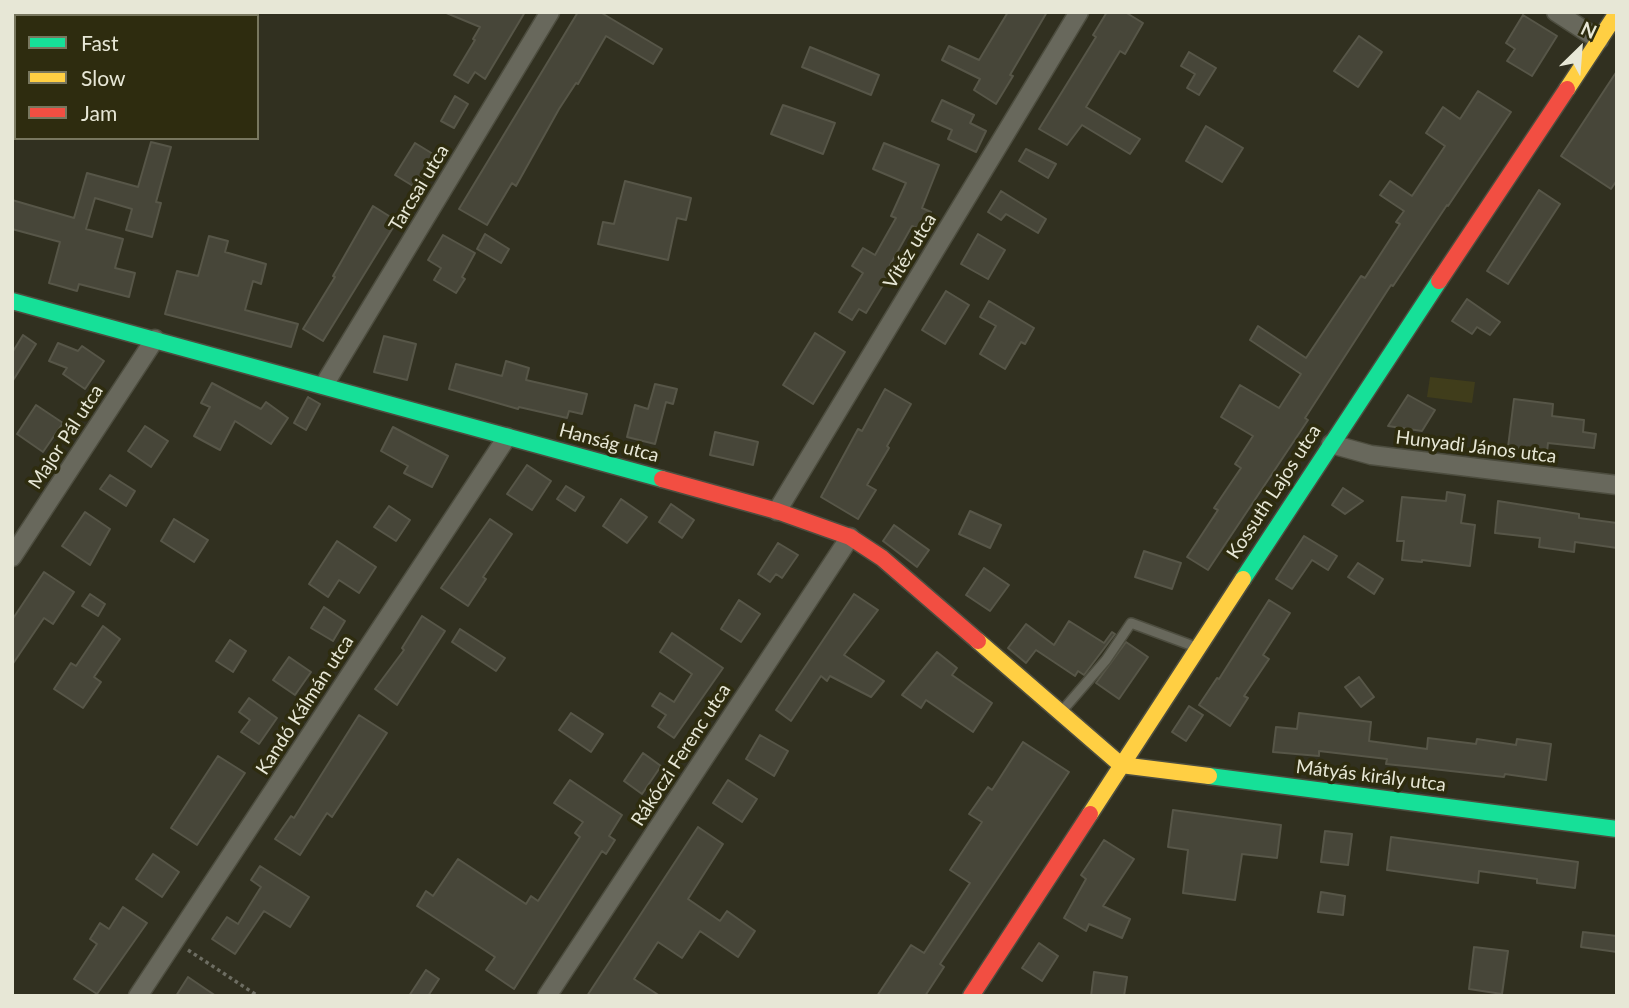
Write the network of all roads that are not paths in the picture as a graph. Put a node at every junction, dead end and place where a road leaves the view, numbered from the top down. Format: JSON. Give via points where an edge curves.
{"nodes":[{"id":1,"x":550,"y":12,"type":"edge"},
{"id":2,"x":1079,"y":12,"type":"edge"},
{"id":3,"x":1556,"y":12,"type":"edge"},
{"id":4,"x":1617,"y":13,"type":"edge"},
{"id":5,"x":1599,"y":40,"type":"junction"},
{"id":6,"x":12,"y":302,"type":"edge"},
{"id":7,"x":155,"y":339,"type":"junction"},
{"id":8,"x":324,"y":384,"type":"junction"},
{"id":9,"x":507,"y":437,"type":"junction"},
{"id":10,"x":1331,"y":443,"type":"junction"},
{"id":11,"x":1617,"y":485,"type":"edge"},
{"id":12,"x":776,"y":511,"type":"junction"},
{"id":13,"x":850,"y":537,"type":"junction"},
{"id":14,"x":12,"y":557,"type":"edge"},
{"id":15,"x":1198,"y":648,"type":"junction"},
{"id":16,"x":1061,"y":713,"type":"junction"},
{"id":17,"x":1121,"y":765,"type":"junction"},
{"id":18,"x":1617,"y":828,"type":"edge"},
{"id":19,"x":138,"y":996,"type":"edge"},
{"id":20,"x":547,"y":996,"type":"edge"},
{"id":21,"x":971,"y":996,"type":"edge"}],
"edges":[{"from":1,"to":8,"type":"street","name":"Tarcsai utca"},
{"from":2,"to":12,"type":"street","name":"Vitéz utca"},
{"from":3,"to":5,"type":"street"},
{"from":4,"to":5,"type":"street","name":"Kossuth Lajos utca"},
{"from":5,"to":10,"type":"street","name":"Kossuth Lajos utca"},
{"from":6,"to":7,"type":"street","name":"Hanság utca"},
{"from":7,"to":8,"type":"street","name":"Hanság utca"},
{"from":7,"to":14,"type":"street","name":"Major Pál utca"},
{"from":8,"to":9,"type":"street","name":"Hanság utca"},
{"from":9,"to":12,"type":"street","name":"Hanság utca"},
{"from":9,"to":19,"type":"street","name":"Kandó Kálmán utca"},
{"from":10,"to":11,"type":"street","name":"Hunyadi János utca","via":[[1371,456]]},
{"from":10,"to":15,"type":"street","name":"Kossuth Lajos utca"},
{"from":12,"to":13,"type":"street","name":"Hanság utca"},
{"from":13,"to":16,"type":"street","name":"Hanság utca","via":[[882,558]]},
{"from":13,"to":20,"type":"street","name":"Rákóczi Ferenc utca"},
{"from":15,"to":16,"type":"lane","via":[[1131,623]]},
{"from":15,"to":17,"type":"street","name":"Kossuth Lajos utca"},
{"from":16,"to":17,"type":"street","name":"Hanság utca"},
{"from":17,"to":18,"type":"street","name":"Mátyás király utca"},
{"from":17,"to":21,"type":"street","name":"Kossuth Lajos utca"}]}
